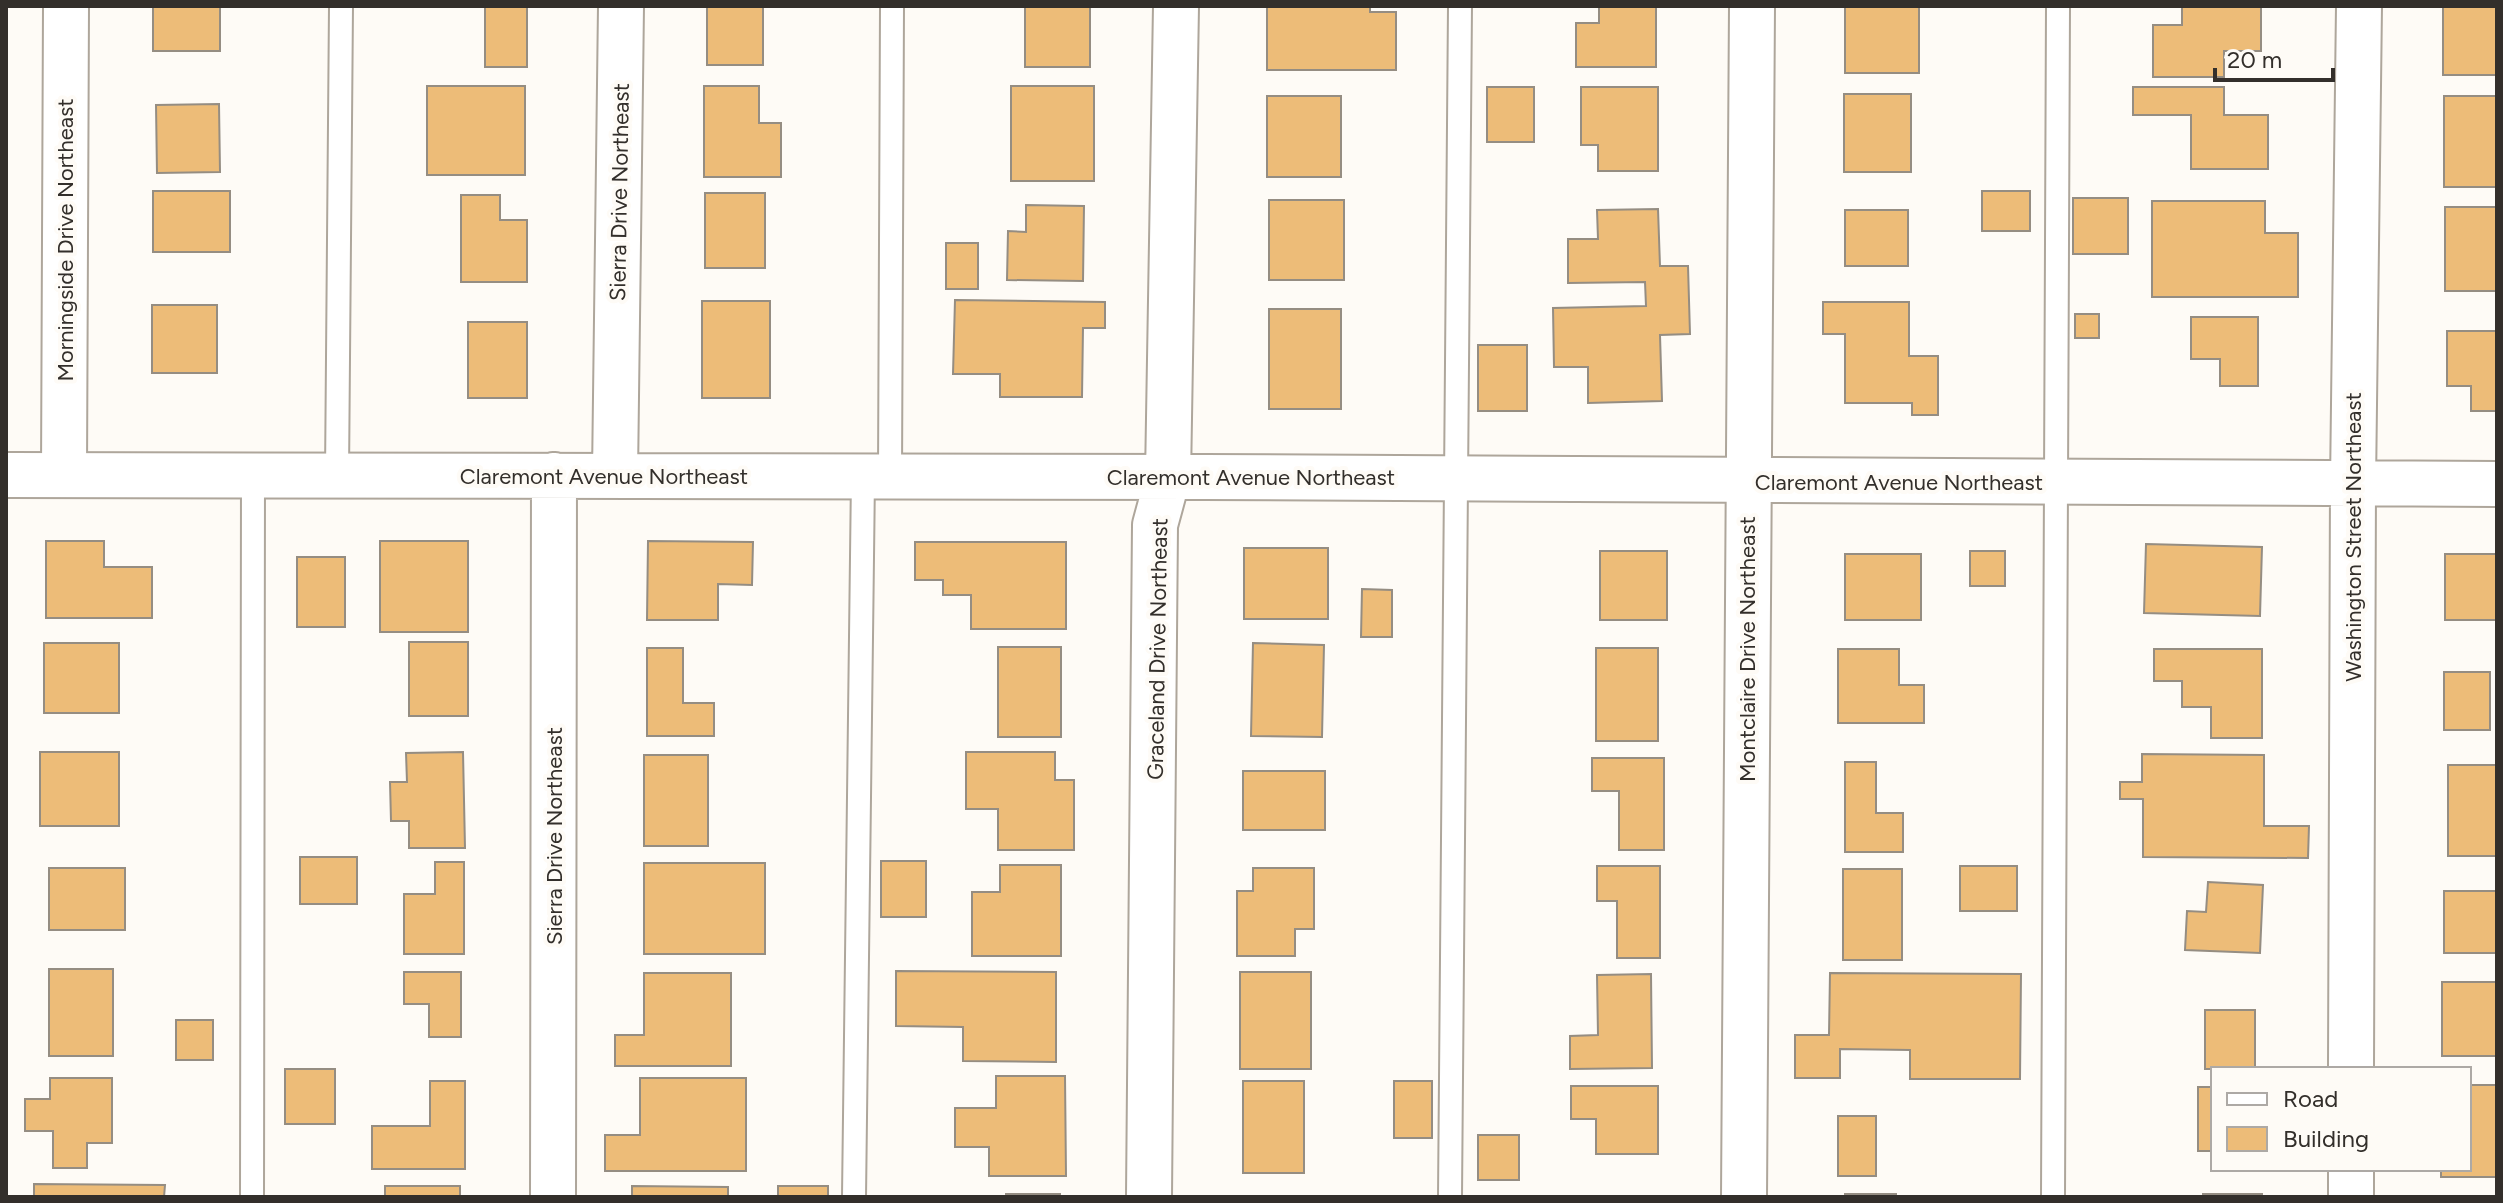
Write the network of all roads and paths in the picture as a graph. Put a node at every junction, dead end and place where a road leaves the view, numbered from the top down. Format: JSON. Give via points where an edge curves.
{"nodes":[{"id":1,"x":66,"y":6,"type":"edge"},
{"id":2,"x":341,"y":6,"type":"edge"},
{"id":3,"x":621,"y":6,"type":"edge"},
{"id":4,"x":892,"y":6,"type":"edge"},
{"id":5,"x":1176,"y":6,"type":"edge"},
{"id":6,"x":1460,"y":6,"type":"edge"},
{"id":7,"x":1752,"y":6,"type":"edge"},
{"id":8,"x":2058,"y":6,"type":"edge"},
{"id":9,"x":2359,"y":6,"type":"edge"},
{"id":10,"x":64,"y":474,"type":"junction"},
{"id":11,"x":6,"y":475,"type":"edge"},
{"id":12,"x":253,"y":475,"type":"junction"},
{"id":13,"x":337,"y":475,"type":"junction"},
{"id":14,"x":554,"y":475,"type":"junction"},
{"id":15,"x":615,"y":475,"type":"junction"},
{"id":16,"x":876,"y":477,"type":"junction"},
{"id":17,"x":1168,"y":477,"type":"junction"},
{"id":18,"x":1456,"y":479,"type":"junction"},
{"id":19,"x":1748,"y":481,"type":"junction"},
{"id":20,"x":2057,"y":482,"type":"junction"},
{"id":21,"x":2353,"y":484,"type":"junction"},
{"id":22,"x":2497,"y":484,"type":"edge"},
{"id":23,"x":2351,"y":1067,"type":"edge"},
{"id":24,"x":2351,"y":1171,"type":"edge"},
{"id":25,"x":252,"y":1197,"type":"edge"},
{"id":26,"x":553,"y":1197,"type":"edge"},
{"id":27,"x":854,"y":1197,"type":"edge"},
{"id":28,"x":1149,"y":1197,"type":"edge"},
{"id":29,"x":1450,"y":1197,"type":"edge"},
{"id":30,"x":1744,"y":1197,"type":"edge"},
{"id":31,"x":2053,"y":1197,"type":"edge"},
{"id":32,"x":2351,"y":1197,"type":"edge"}],
"edges":[{"from":1,"to":10,"type":"street","name":"Morningside Drive Northeast"},
{"from":2,"to":13,"type":"lane"},
{"from":3,"to":15,"type":"street","name":"Sierra Drive Northeast"},
{"from":4,"to":16,"type":"lane"},
{"from":5,"to":17,"type":"street","name":"Graceland Drive Northeast"},
{"from":6,"to":18,"type":"lane"},
{"from":7,"to":19,"type":"street","name":"Montclaire Drive Northeast"},
{"from":8,"to":20,"type":"lane"},
{"from":9,"to":21,"type":"street","name":"Washington Street Northeast"},
{"from":10,"to":11,"type":"street","name":"Claremont Avenue Northeast"},
{"from":10,"to":12,"type":"street","name":"Claremont Avenue Northeast"},
{"from":12,"to":13,"type":"street","name":"Claremont Avenue Northeast"},
{"from":12,"to":25,"type":"lane"},
{"from":13,"to":14,"type":"street","name":"Claremont Avenue Northeast"},
{"from":14,"to":15,"type":"street","name":"Claremont Avenue Northeast"},
{"from":14,"to":26,"type":"street","name":"Sierra Drive Northeast"},
{"from":15,"to":16,"type":"street","name":"Claremont Avenue Northeast"},
{"from":16,"to":17,"type":"street","name":"Claremont Avenue Northeast"},
{"from":16,"to":27,"type":"lane"},
{"from":17,"to":18,"type":"street","name":"Claremont Avenue Northeast"},
{"from":17,"to":28,"type":"street","name":"Graceland Drive Northeast","via":[[1155,525]]},
{"from":18,"to":19,"type":"street","name":"Claremont Avenue Northeast"},
{"from":18,"to":29,"type":"lane"},
{"from":19,"to":20,"type":"street","name":"Claremont Avenue Northeast"},
{"from":19,"to":30,"type":"street","name":"Montclaire Drive Northeast"},
{"from":20,"to":21,"type":"street","name":"Claremont Avenue Northeast"},
{"from":20,"to":31,"type":"lane"},
{"from":21,"to":22,"type":"street","name":"Claremont Avenue Northeast"},
{"from":21,"to":23,"type":"street","name":"Washington Street Northeast"},
{"from":24,"to":32,"type":"street"}]}
